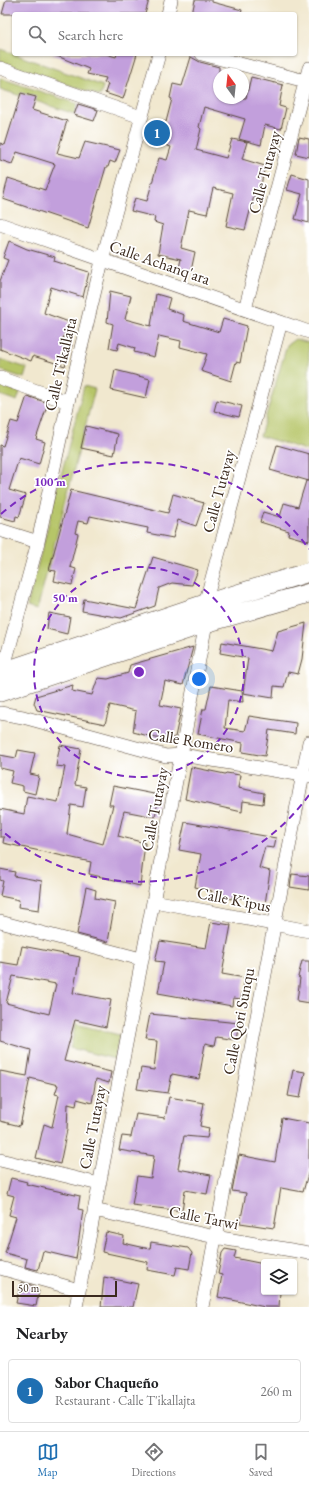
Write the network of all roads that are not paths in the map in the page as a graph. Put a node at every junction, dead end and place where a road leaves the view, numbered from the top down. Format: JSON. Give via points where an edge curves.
{"nodes":[{"id":1,"x":171,"y":0,"type":"edge"},
{"id":2,"x":168,"y":12,"type":"edge"},
{"id":3,"x":158,"y":56,"type":"edge"},
{"id":4,"x":210,"y":56,"type":"edge"},
{"id":5,"x":0,"y":68,"type":"edge"},
{"id":6,"x":309,"y":68,"type":"edge"},
{"id":7,"x":307,"y":81,"type":"edge"},
{"id":8,"x":141,"y":117,"type":"junction"},
{"id":9,"x":0,"y":224,"type":"edge"},
{"id":10,"x":102,"y":261,"type":"junction"},
{"id":11,"x":245,"y":309,"type":"junction"},
{"id":12,"x":281,"y":322,"type":"junction"},
{"id":13,"x":309,"y":332,"type":"edge"},
{"id":14,"x":0,"y":378,"type":"edge"},
{"id":15,"x":68,"y":402,"type":"junction"},
{"id":16,"x":0,"y":530,"type":"edge"},
{"id":17,"x":38,"y":542,"type":"junction"},
{"id":18,"x":309,"y":572,"type":"edge"},
{"id":19,"x":309,"y":593,"type":"edge"},
{"id":20,"x":205,"y":604,"type":"junction"},
{"id":21,"x":206,"y":623,"type":"junction"},
{"id":22,"x":1,"y":676,"type":"edge"},
{"id":23,"x":0,"y":692,"type":"edge"},
{"id":24,"x":0,"y":713,"type":"edge"},
{"id":25,"x":309,"y":742,"type":"edge"},
{"id":26,"x":182,"y":755,"type":"junction"},
{"id":27,"x":306,"y":776,"type":"edge"},
{"id":28,"x":154,"y":901,"type":"junction"},
{"id":29,"x":0,"y":922,"type":"edge"},
{"id":30,"x":274,"y":924,"type":"junction"},
{"id":31,"x":309,"y":931,"type":"edge"},
{"id":32,"x":141,"y":959,"type":"junction"},
{"id":33,"x":0,"y":1160,"type":"edge"},
{"id":34,"x":99,"y":1184,"type":"junction"},
{"id":35,"x":94,"y":1210,"type":"junction"},
{"id":36,"x":215,"y":1237,"type":"junction"},
{"id":37,"x":309,"y":1253,"type":"edge"},
{"id":38,"x":0,"y":1268,"type":"edge"},
{"id":39,"x":79,"y":1290,"type":"junction"},
{"id":40,"x":76,"y":1307,"type":"edge"},
{"id":41,"x":202,"y":1307,"type":"edge"}],
"edges":[{"from":1,"to":2,"type":"street"},
{"from":3,"to":8,"type":"street","name":"Calle T'ikallajta"},
{"from":4,"to":7,"type":"street"},
{"from":5,"to":8,"type":"street"},
{"from":6,"to":7,"type":"street","name":"Calle Tutayay"},
{"from":7,"to":11,"type":"street","name":"Calle Tutayay"},
{"from":8,"to":10,"type":"street","name":"Calle T'ikallajta"},
{"from":9,"to":10,"type":"street","name":"Calle Achanq'ara"},
{"from":10,"to":11,"type":"street","name":"Calle Achanq'ara"},
{"from":10,"to":15,"type":"street","name":"Calle T'ikallajta"},
{"from":11,"to":12,"type":"street","name":"Calle Achanq'ara"},
{"from":12,"to":13,"type":"street","name":"Calle Achanq'ara"},
{"from":12,"to":20,"type":"street","name":"Calle Tutayay"},
{"from":14,"to":15,"type":"street"},
{"from":15,"to":17,"type":"street","name":"Calle T'ikallajta"},
{"from":16,"to":17,"type":"street"},
{"from":17,"to":22,"type":"street","name":"Calle T'ikallajta"},
{"from":18,"to":20,"type":"main road"},
{"from":19,"to":21,"type":"main road"},
{"from":20,"to":21,"type":"street","name":"Calle Tutayay"},
{"from":20,"to":22,"type":"main road"},
{"from":21,"to":23,"type":"main road"},
{"from":21,"to":26,"type":"street","name":"Calle Tutayay"},
{"from":24,"to":26,"type":"street","name":"Calle Romero","via":[[166,756]]},
{"from":25,"to":27,"type":"street","name":"Calle Qori Sunqu"},
{"from":26,"to":27,"type":"street","name":"Calle Romero"},
{"from":26,"to":28,"type":"street","name":"Calle Tutayay"},
{"from":27,"to":30,"type":"street","name":"Calle Qori Sunqu"},
{"from":28,"to":30,"type":"street","name":"Calle K'ipus"},
{"from":28,"to":32,"type":"street","name":"Calle Tutayay"},
{"from":29,"to":32,"type":"street"},
{"from":30,"to":31,"type":"street","name":"Calle K'ipus"},
{"from":30,"to":36,"type":"street","name":"Calle Qori Sunqu"},
{"from":32,"to":34,"type":"street","name":"Calle Tutayay"},
{"from":33,"to":34,"type":"street"},
{"from":34,"to":35,"type":"street","name":"Calle Tutayay"},
{"from":35,"to":36,"type":"street","name":"Calle Tarwi"},
{"from":35,"to":39,"type":"street","name":"Calle Tutayay"},
{"from":36,"to":37,"type":"street","name":"Calle Tarwi"},
{"from":36,"to":41,"type":"street","name":"Calle Qori Sunqu"},
{"from":38,"to":39,"type":"street"},
{"from":39,"to":40,"type":"street","name":"Calle Tutayay"}]}
